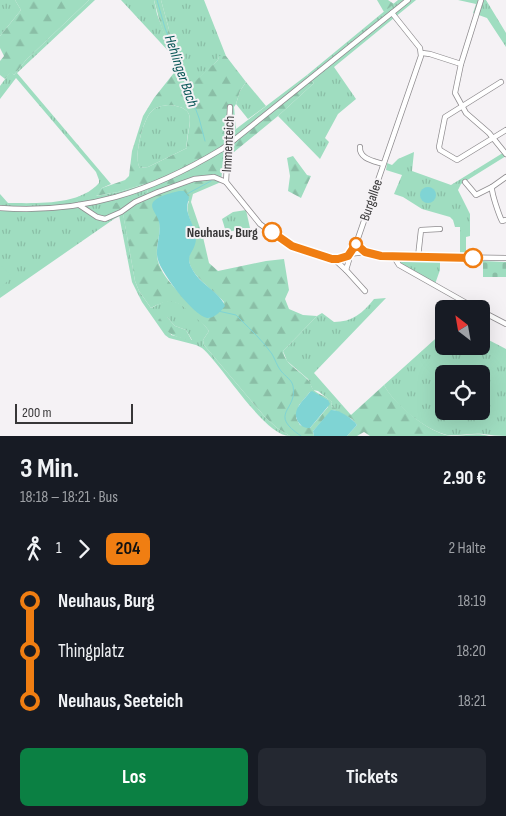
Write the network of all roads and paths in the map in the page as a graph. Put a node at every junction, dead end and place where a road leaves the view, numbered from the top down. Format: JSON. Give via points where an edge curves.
{"nodes":[{"id":1,"x":408,"y":0,"type":"edge"},
{"id":2,"x":481,"y":0,"type":"edge"},
{"id":3,"x":392,"y":13,"type":"junction"},
{"id":4,"x":422,"y":53,"type":"junction"},
{"id":5,"x":461,"y":64,"type":"junction"},
{"id":6,"x":502,"y":82,"type":"dead end"},
{"id":7,"x":230,"y":107,"type":"dead end"},
{"id":8,"x":462,"y":107,"type":"junction"},
{"id":9,"x":506,"y":130,"type":"edge"},
{"id":10,"x":494,"y":137,"type":"junction"},
{"id":11,"x":360,"y":147,"type":"dead end"},
{"id":12,"x":506,"y":154,"type":"edge"},
{"id":13,"x":383,"y":164,"type":"junction"},
{"id":14,"x":506,"y":177,"type":"edge"},
{"id":15,"x":226,"y":182,"type":"junction"},
{"id":16,"x":465,"y":182,"type":"dead end"},
{"id":17,"x":492,"y":187,"type":"junction"},
{"id":18,"x":91,"y":203,"type":"junction"},
{"id":19,"x":79,"y":205,"type":"junction"},
{"id":20,"x":0,"y":208,"type":"edge"},
{"id":21,"x":94,"y":214,"type":"junction"},
{"id":22,"x":506,"y":220,"type":"edge"},
{"id":23,"x":440,"y":229,"type":"dead end"},
{"id":24,"x":356,"y":244,"type":"junction"},
{"id":25,"x":365,"y":252,"type":"junction"},
{"id":26,"x":348,"y":255,"type":"junction"},
{"id":27,"x":394,"y":257,"type":"junction"},
{"id":28,"x":418,"y":257,"type":"junction"},
{"id":29,"x":506,"y":258,"type":"edge"},
{"id":30,"x":334,"y":259,"type":"junction"},
{"id":31,"x":346,"y":270,"type":"junction"},
{"id":32,"x":364,"y":291,"type":"dead end"},
{"id":33,"x":461,"y":300,"type":"edge"},
{"id":34,"x":490,"y":316,"type":"edge"},
{"id":35,"x":506,"y":324,"type":"edge"}],
"edges":[{"from":1,"to":3,"type":"street"},
{"from":2,"to":5,"type":"street"},
{"from":3,"to":4,"type":"street"},
{"from":3,"to":18,"type":"street","bridge":true,"via":[[222,149],[168,179]]},
{"from":4,"to":5,"type":"street"},
{"from":4,"to":13,"type":"street","name":"Burgallee"},
{"from":5,"to":8,"type":"street","via":[[456,93]]},
{"from":6,"to":8,"type":"street"},
{"from":7,"to":15,"type":"street","name":"Immenteich"},
{"from":8,"to":10,"type":"street"},
{"from":8,"to":10,"type":"street","via":[[445,117],[440,150],[457,160]]},
{"from":9,"to":10,"type":"street"},
{"from":10,"to":12,"type":"street"},
{"from":11,"to":13,"type":"street","via":[[365,158]]},
{"from":13,"to":24,"type":"street","name":"Burgallee"},
{"from":14,"to":17,"type":"street"},
{"from":15,"to":21,"type":"street","via":[[214,177],[194,179],[143,198],[106,219]]},
{"from":15,"to":30,"type":"street","via":[[260,224],[287,244]]},
{"from":16,"to":17,"type":"street","via":[[476,196]]},
{"from":17,"to":22,"type":"street","via":[[499,215],[502,221]]},
{"from":18,"to":19,"type":"street"},
{"from":18,"to":21,"type":"street"},
{"from":19,"to":20,"type":"street"},
{"from":19,"to":21,"type":"street"},
{"from":23,"to":28,"type":"street","via":[[421,230]]},
{"from":24,"to":25,"type":"street"},
{"from":24,"to":26,"type":"street","name":"Burgallee"},
{"from":25,"to":26,"type":"street"},
{"from":25,"to":27,"type":"street"},
{"from":26,"to":30,"type":"street"},
{"from":26,"to":31,"type":"street"},
{"from":27,"to":28,"type":"street"},
{"from":27,"to":33,"type":"street","via":[[399,265]]},
{"from":28,"to":29,"type":"street"},
{"from":30,"to":31,"type":"street"},
{"from":31,"to":32,"type":"street"},
{"from":34,"to":35,"type":"street"}]}
